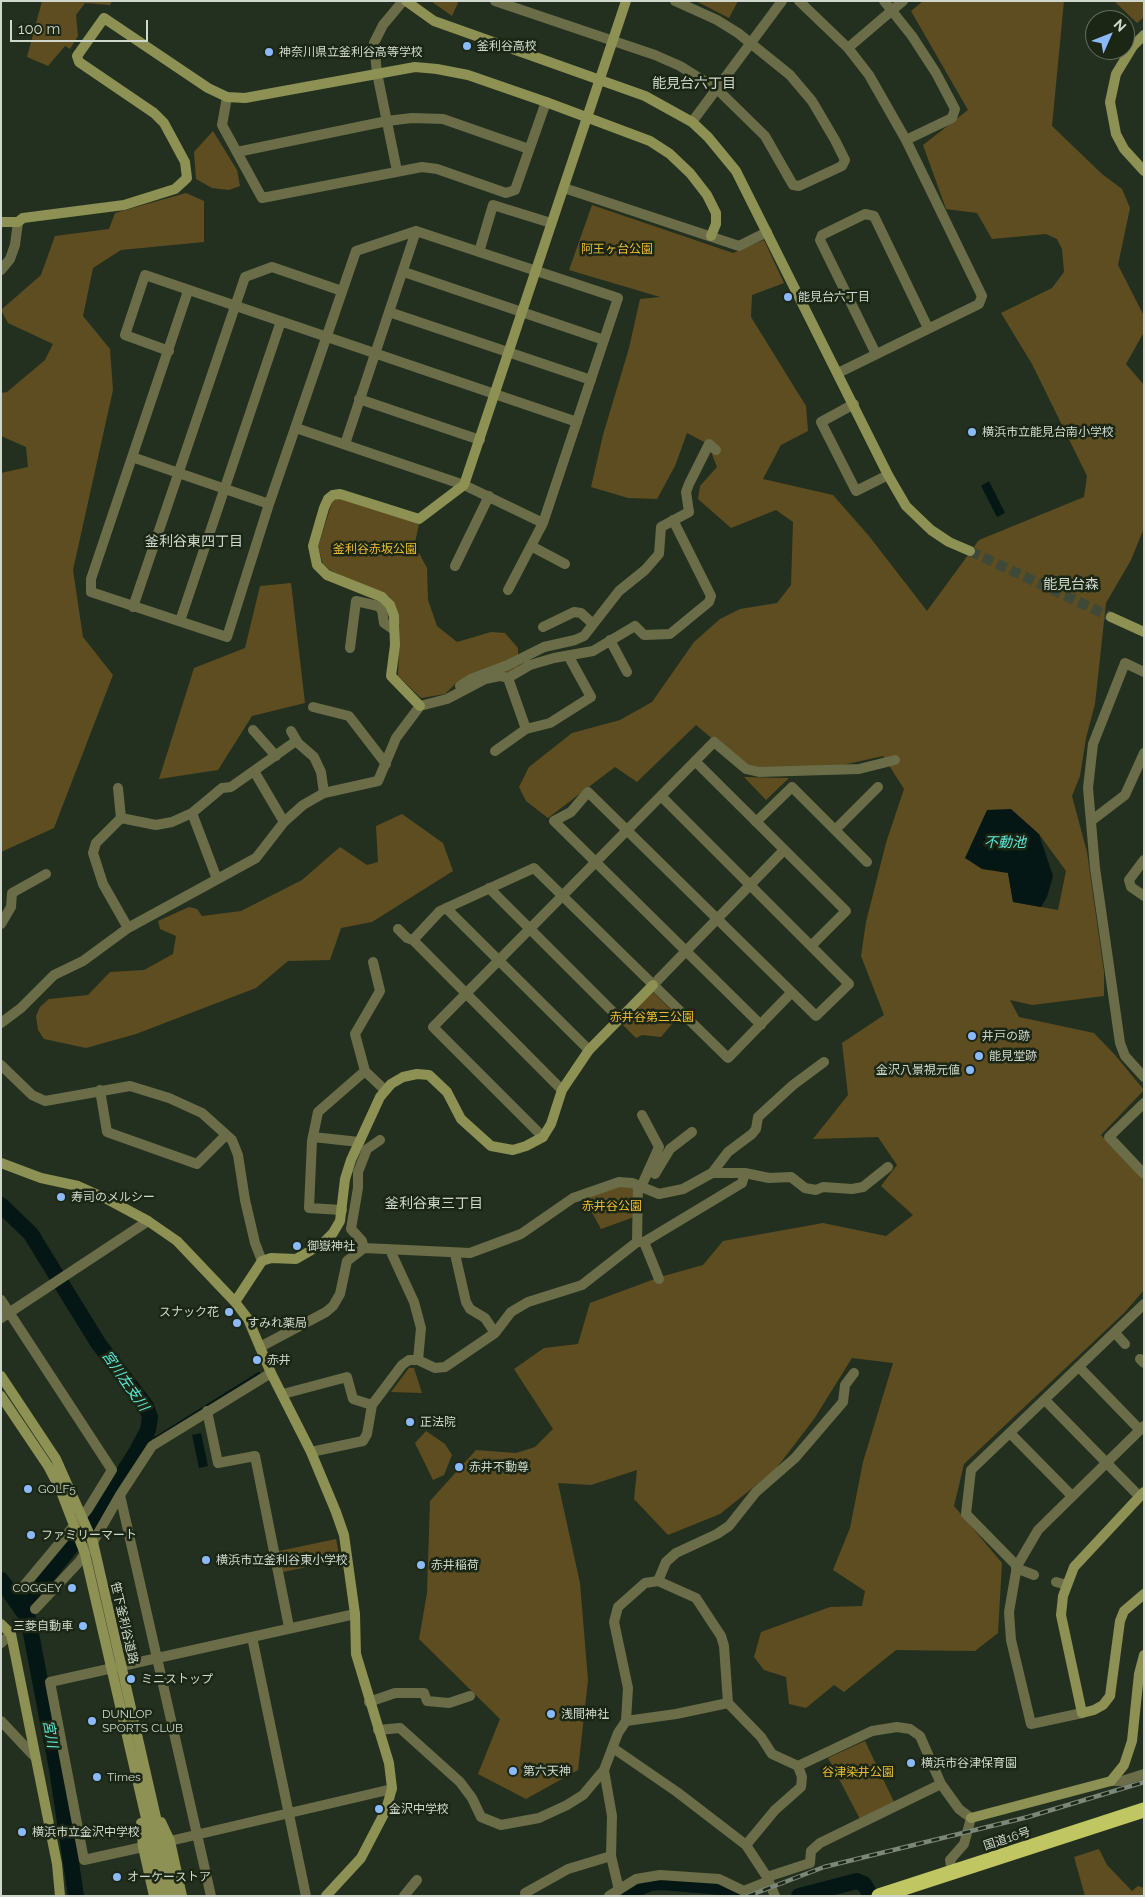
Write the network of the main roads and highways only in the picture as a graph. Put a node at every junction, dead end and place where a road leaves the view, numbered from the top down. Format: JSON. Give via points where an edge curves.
{"nodes":[{"id":1,"x":1144,"y":1810,"type":"edge"},
{"id":2,"x":879,"y":1896,"type":"edge"}],
"edges":[{"from":1,"to":2,"type":"highway","name":"国道16号"}]}
